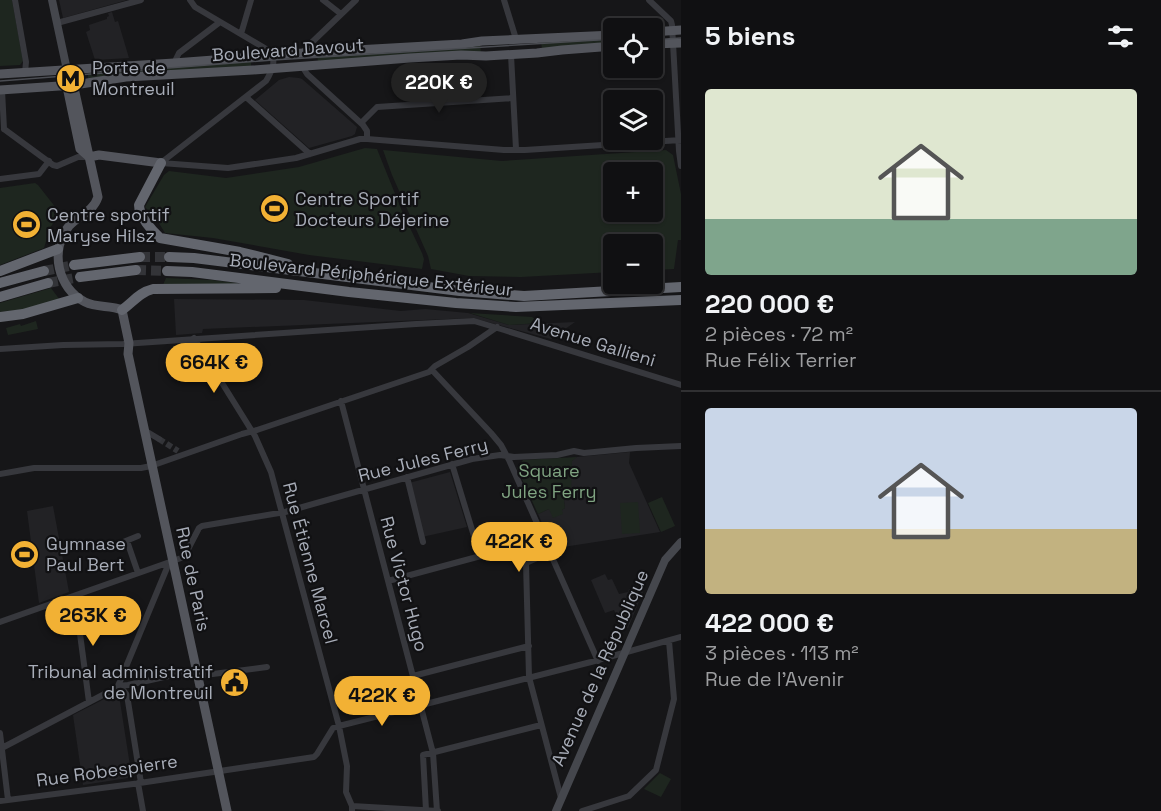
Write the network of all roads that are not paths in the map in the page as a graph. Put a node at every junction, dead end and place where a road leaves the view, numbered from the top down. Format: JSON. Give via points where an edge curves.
{"nodes":[{"id":1,"x":15,"y":0,"type":"edge"},
{"id":2,"x":52,"y":0,"type":"edge"},
{"id":3,"x":141,"y":0,"type":"edge"},
{"id":4,"x":190,"y":0,"type":"edge"},
{"id":5,"x":250,"y":0,"type":"edge"},
{"id":6,"x":323,"y":0,"type":"edge"},
{"id":7,"x":356,"y":0,"type":"edge"},
{"id":8,"x":504,"y":0,"type":"edge"},
{"id":9,"x":649,"y":0,"type":"edge"},
{"id":10,"x":341,"y":14,"type":"junction"},
{"id":11,"x":220,"y":22,"type":"junction"},
{"id":12,"x":57,"y":23,"type":"junction"},
{"id":13,"x":677,"y":30,"type":"edge"},
{"id":14,"x":242,"y":34,"type":"junction"},
{"id":15,"x":603,"y":35,"type":"edge"},
{"id":16,"x":516,"y":39,"type":"junction"},
{"id":17,"x":677,"y":43,"type":"edge"},
{"id":18,"x":603,"y":47,"type":"edge"},
{"id":19,"x":303,"y":53,"type":"junction"},
{"id":20,"x":511,"y":55,"type":"junction"},
{"id":21,"x":269,"y":56,"type":"junction"},
{"id":22,"x":174,"y":63,"type":"junction"},
{"id":23,"x":302,"y":66,"type":"junction"},
{"id":24,"x":272,"y":68,"type":"junction"},
{"id":25,"x":67,"y":70,"type":"junction"},
{"id":26,"x":26,"y":73,"type":"junction"},
{"id":27,"x":0,"y":74,"type":"edge"},
{"id":28,"x":70,"y":85,"type":"junction"},
{"id":29,"x":1,"y":90,"type":"edge"},
{"id":30,"x":246,"y":97,"type":"junction"},
{"id":31,"x":513,"y":98,"type":"junction"},
{"id":32,"x":361,"y":123,"type":"junction"},
{"id":33,"x":2,"y":129,"type":"edge"},
{"id":34,"x":367,"y":139,"type":"junction"},
{"id":35,"x":680,"y":140,"type":"edge"},
{"id":36,"x":516,"y":149,"type":"junction"},
{"id":37,"x":310,"y":154,"type":"junction"},
{"id":38,"x":89,"y":157,"type":"junction"},
{"id":39,"x":49,"y":161,"type":"junction"},
{"id":40,"x":161,"y":163,"type":"junction"},
{"id":41,"x":681,"y":166,"type":"edge"},
{"id":42,"x":0,"y":179,"type":"edge"},
{"id":43,"x":58,"y":249,"type":"junction"},
{"id":44,"x":140,"y":257,"type":"tunnel mouth"},
{"id":45,"x":169,"y":257,"type":"tunnel mouth"},
{"id":46,"x":74,"y":265,"type":"tunnel mouth"},
{"id":47,"x":136,"y":270,"type":"tunnel mouth"},
{"id":48,"x":0,"y":271,"type":"edge"},
{"id":49,"x":44,"y":271,"type":"tunnel mouth"},
{"id":50,"x":167,"y":271,"type":"tunnel mouth"},
{"id":51,"x":328,"y":274,"type":"junction"},
{"id":52,"x":80,"y":277,"type":"tunnel mouth"},
{"id":53,"x":0,"y":283,"type":"edge"},
{"id":54,"x":48,"y":283,"type":"tunnel mouth"},
{"id":55,"x":681,"y":287,"type":"edge"},
{"id":56,"x":349,"y":292,"type":"junction"},
{"id":57,"x":0,"y":297,"type":"edge"},
{"id":58,"x":78,"y":298,"type":"junction"},
{"id":59,"x":681,"y":300,"type":"edge"},
{"id":60,"x":117,"y":309,"type":"junction"},
{"id":61,"x":0,"y":317,"type":"edge"},
{"id":62,"x":497,"y":327,"type":"junction"},
{"id":63,"x":194,"y":338,"type":"junction"},
{"id":64,"x":126,"y":344,"type":"junction"},
{"id":65,"x":0,"y":349,"type":"edge"},
{"id":66,"x":432,"y":370,"type":"junction"},
{"id":67,"x":681,"y":385,"type":"edge"},
{"id":68,"x":341,"y":402,"type":"junction"},
{"id":69,"x":144,"y":429,"type":"junction"},
{"id":70,"x":252,"y":431,"type":"junction"},
{"id":71,"x":159,"y":439,"type":"tunnel mouth"},
{"id":72,"x":681,"y":446,"type":"edge"},
{"id":73,"x":507,"y":456,"type":"junction"},
{"id":74,"x":452,"y":464,"type":"junction"},
{"id":75,"x":151,"y":466,"type":"junction"},
{"id":76,"x":0,"y":474,"type":"edge"},
{"id":77,"x":406,"y":477,"type":"junction"},
{"id":78,"x":364,"y":490,"type":"junction"},
{"id":79,"x":281,"y":513,"type":"junction"},
{"id":80,"x":138,"y":536,"type":"dead end"},
{"id":81,"x":127,"y":542,"type":"junction"},
{"id":82,"x":681,"y":542,"type":"edge"},
{"id":83,"x":423,"y":543,"type":"dead end"},
{"id":84,"x":111,"y":547,"type":"dead end"},
{"id":85,"x":550,"y":552,"type":"junction"},
{"id":86,"x":480,"y":556,"type":"junction"},
{"id":87,"x":171,"y":562,"type":"junction"},
{"id":88,"x":526,"y":563,"type":"junction"},
{"id":89,"x":138,"y":573,"type":"junction"},
{"id":90,"x":388,"y":581,"type":"junction"},
{"id":91,"x":75,"y":596,"type":"junction"},
{"id":92,"x":0,"y":622,"type":"edge"},
{"id":93,"x":681,"y":637,"type":"edge"},
{"id":94,"x":669,"y":641,"type":"junction"},
{"id":95,"x":529,"y":646,"type":"junction"},
{"id":96,"x":625,"y":653,"type":"junction"},
{"id":97,"x":598,"y":660,"type":"junction"},
{"id":98,"x":267,"y":667,"type":"dead end"},
{"id":99,"x":197,"y":673,"type":"junction"},
{"id":100,"x":413,"y":676,"type":"junction"},
{"id":101,"x":529,"y":677,"type":"junction"},
{"id":102,"x":119,"y":686,"type":"junction"},
{"id":103,"x":88,"y":702,"type":"junction"},
{"id":104,"x":420,"y":705,"type":"junction"},
{"id":105,"x":338,"y":722,"type":"junction"},
{"id":106,"x":541,"y":725,"type":"junction"},
{"id":107,"x":0,"y":733,"type":"edge"},
{"id":108,"x":1,"y":748,"type":"edge"},
{"id":109,"x":433,"y":753,"type":"junction"},
{"id":110,"x":218,"y":771,"type":"junction"},
{"id":111,"x":139,"y":783,"type":"junction"},
{"id":112,"x":561,"y":799,"type":"junction"},
{"id":113,"x":8,"y":800,"type":"junction"},
{"id":114,"x":0,"y":801,"type":"edge"},
{"id":115,"x":352,"y":808,"type":"edge"},
{"id":116,"x":426,"y":810,"type":"edge"},
{"id":117,"x":143,"y":811,"type":"edge"},
{"id":118,"x":227,"y":811,"type":"edge"},
{"id":119,"x":438,"y":811,"type":"edge"},
{"id":120,"x":556,"y":811,"type":"edge"},
{"id":121,"x":582,"y":811,"type":"edge"}],
"edges":[{"from":1,"to":26,"type":"street"},
{"from":2,"to":12,"type":"main road"},
{"from":3,"to":12,"type":"street"},
{"from":4,"to":11,"type":"street"},
{"from":5,"to":14,"type":"street"},
{"from":6,"to":10,"type":"street"},
{"from":7,"to":10,"type":"street"},
{"from":8,"to":16,"type":"street"},
{"from":9,"to":13,"type":"street"},
{"from":10,"to":19,"type":"street"},
{"from":11,"to":14,"type":"street"},
{"from":11,"to":22,"type":"street","via":[[179,53]]},
{"from":12,"to":25,"type":"main road"},
{"from":13,"to":17,"type":"street"},
{"from":14,"to":21,"type":"street","via":[[268,50]]},
{"from":15,"to":16,"type":"main road","name":"Boulevard Davout"},
{"from":16,"to":19,"type":"main road","name":"Boulevard Davout"},
{"from":17,"to":35,"type":"street"},
{"from":18,"to":20,"type":"main road","name":"Boulevard Davout"},
{"from":19,"to":21,"type":"main road","name":"Boulevard Davout"},
{"from":20,"to":23,"type":"main road","name":"Boulevard Davout"},
{"from":20,"to":31,"type":"street"},
{"from":21,"to":22,"type":"main road","name":"Boulevard Davout"},
{"from":21,"to":24,"type":"street","via":[[266,64]]},
{"from":22,"to":25,"type":"main road","name":"Boulevard Davout"},
{"from":23,"to":24,"type":"main road","name":"Boulevard Davout"},
{"from":23,"to":32,"type":"street"},
{"from":24,"to":28,"type":"main road","name":"Boulevard Davout","via":[[126,77]]},
{"from":24,"to":30,"type":"street","via":[[266,81]]},
{"from":25,"to":26,"type":"main road","name":"Boulevard Davout"},
{"from":25,"to":28,"type":"main road","via":[[65,77]]},
{"from":26,"to":27,"type":"main road","name":"Boulevard Davout"},
{"from":28,"to":29,"type":"main road","name":"Boulevard Davout"},
{"from":28,"to":38,"type":"main road","via":[[80,149]]},
{"from":29,"to":33,"type":"street"},
{"from":30,"to":37,"type":"street"},
{"from":30,"to":40,"type":"street"},
{"from":31,"to":32,"type":"street","via":[[377,107]]},
{"from":31,"to":36,"type":"street"},
{"from":32,"to":34,"type":"street"},
{"from":33,"to":39,"type":"street"},
{"from":34,"to":36,"type":"street"},
{"from":34,"to":37,"type":"street"},
{"from":35,"to":36,"type":"street"},
{"from":35,"to":41,"type":"street"},
{"from":37,"to":40,"type":"street","via":[[228,168]]},
{"from":38,"to":39,"type":"street","via":[[57,166]]},
{"from":38,"to":40,"type":"main road"},
{"from":38,"to":43,"type":"main road","via":[[98,197],[96,204],[68,227]]},
{"from":39,"to":42,"type":"street","via":[[39,174]]},
{"from":40,"to":51,"type":"highway","via":[[138,209],[160,238],[240,252]]},
{"from":43,"to":48,"type":"highway"},
{"from":43,"to":58,"type":"main road","via":[[62,279]]},
{"from":44,"to":46,"type":"highway"},
{"from":45,"to":51,"type":"highway"},
{"from":47,"to":52,"type":"highway"},
{"from":49,"to":53,"type":"highway"},
{"from":50,"to":56,"type":"highway","name":"Boulevard Périphérique Extérieur"},
{"from":51,"to":55,"type":"highway","via":[[524,296]]},
{"from":54,"to":57,"type":"highway"},
{"from":56,"to":59,"type":"highway","name":"Boulevard Périphérique Extérieur","via":[[516,307]]},
{"from":56,"to":60,"type":"highway","via":[[153,289]]},
{"from":58,"to":60,"type":"main road"},
{"from":58,"to":61,"type":"highway"},
{"from":60,"to":64,"type":"main road","name":"Rue de Paris"},
{"from":62,"to":63,"type":"street","name":"Avenue Gallieni","via":[[474,321]]},
{"from":62,"to":66,"type":"street"},
{"from":62,"to":67,"type":"street","name":"Avenue Gallieni"},
{"from":63,"to":64,"type":"street","name":"Avenue Gallieni"},
{"from":63,"to":70,"type":"street","name":"Rue Étienne Marcel"},
{"from":64,"to":65,"type":"street","name":"Avenue Gallieni"},
{"from":64,"to":69,"type":"main road","name":"Rue de Paris"},
{"from":66,"to":68,"type":"street"},
{"from":66,"to":73,"type":"street","via":[[491,432]]},
{"from":68,"to":70,"type":"street"},
{"from":68,"to":78,"type":"street","name":"Rue Victor Hugo"},
{"from":69,"to":71,"type":"street"},
{"from":69,"to":75,"type":"main road","name":"Rue de Paris"},
{"from":70,"to":75,"type":"street","via":[[181,452]]},
{"from":70,"to":79,"type":"street","name":"Rue Étienne Marcel","via":[[271,472]]},
{"from":72,"to":73,"type":"street","name":"Rue Jules Ferry"},
{"from":73,"to":74,"type":"street","name":"Rue Jules Ferry"},
{"from":73,"to":85,"type":"street"},
{"from":74,"to":77,"type":"street","name":"Rue Jules Ferry"},
{"from":74,"to":86,"type":"street"},
{"from":75,"to":76,"type":"street","via":[[34,468]]},
{"from":75,"to":87,"type":"main road","name":"Rue de Paris"},
{"from":77,"to":78,"type":"street","name":"Rue Jules Ferry"},
{"from":77,"to":83,"type":"street"},
{"from":78,"to":79,"type":"street","name":"Rue Jules Ferry"},
{"from":78,"to":90,"type":"street","name":"Rue Victor Hugo"},
{"from":79,"to":87,"type":"street","name":"Rue Jules Ferry","via":[[202,526],[186,556]]},
{"from":79,"to":105,"type":"street","name":"Rue Étienne Marcel"},
{"from":80,"to":81,"type":"street"},
{"from":81,"to":84,"type":"street"},
{"from":81,"to":89,"type":"street"},
{"from":82,"to":96,"type":"main road","name":"Avenue de la République","via":[[665,560]]},
{"from":85,"to":88,"type":"street"},
{"from":85,"to":97,"type":"street"},
{"from":86,"to":88,"type":"street","via":[[507,550]]},
{"from":86,"to":90,"type":"street"},
{"from":87,"to":89,"type":"street"},
{"from":87,"to":99,"type":"main road","name":"Rue de Paris"},
{"from":87,"to":102,"type":"street"},
{"from":88,"to":95,"type":"street"},
{"from":89,"to":91,"type":"street"},
{"from":90,"to":100,"type":"street","name":"Rue Victor Hugo"},
{"from":91,"to":92,"type":"street"},
{"from":91,"to":103,"type":"street"},
{"from":93,"to":94,"type":"street"},
{"from":94,"to":96,"type":"street"},
{"from":94,"to":121,"type":"street","via":[[674,699],[657,770],[629,796]]},
{"from":95,"to":100,"type":"street"},
{"from":95,"to":101,"type":"street"},
{"from":96,"to":97,"type":"street"},
{"from":96,"to":112,"type":"main road","name":"Avenue de la République"},
{"from":97,"to":101,"type":"street"},
{"from":98,"to":99,"type":"street"},
{"from":99,"to":102,"type":"street"},
{"from":99,"to":110,"type":"main road","name":"Rue de Paris"},
{"from":100,"to":104,"type":"street","name":"Rue Victor Hugo"},
{"from":101,"to":104,"type":"street"},
{"from":101,"to":106,"type":"street"},
{"from":102,"to":103,"type":"street"},
{"from":102,"to":111,"type":"street","via":[[127,695]]},
{"from":103,"to":108,"type":"street"},
{"from":104,"to":105,"type":"street"},
{"from":104,"to":109,"type":"street","name":"Rue Victor Hugo"},
{"from":105,"to":110,"type":"street","name":"Rue Robespierre","via":[[314,757]]},
{"from":105,"to":115,"type":"street","name":"Rue Étienne Marcel","via":[[346,766],[345,792]]},
{"from":106,"to":109,"type":"street"},
{"from":106,"to":112,"type":"street"},
{"from":107,"to":108,"type":"street"},
{"from":108,"to":113,"type":"street"},
{"from":109,"to":116,"type":"street","via":[[423,756]]},
{"from":109,"to":119,"type":"street","name":"Rue Victor Hugo"},
{"from":110,"to":111,"type":"street","name":"Rue Robespierre"},
{"from":110,"to":118,"type":"main road","name":"Rue de Paris"},
{"from":111,"to":113,"type":"street","name":"Rue Robespierre"},
{"from":111,"to":117,"type":"street"},
{"from":112,"to":120,"type":"main road","name":"Avenue de la République"},
{"from":113,"to":114,"type":"street","name":"Rue Robespierre"},
{"from":115,"to":116,"type":"street"},
{"from":116,"to":119,"type":"street"}]}
